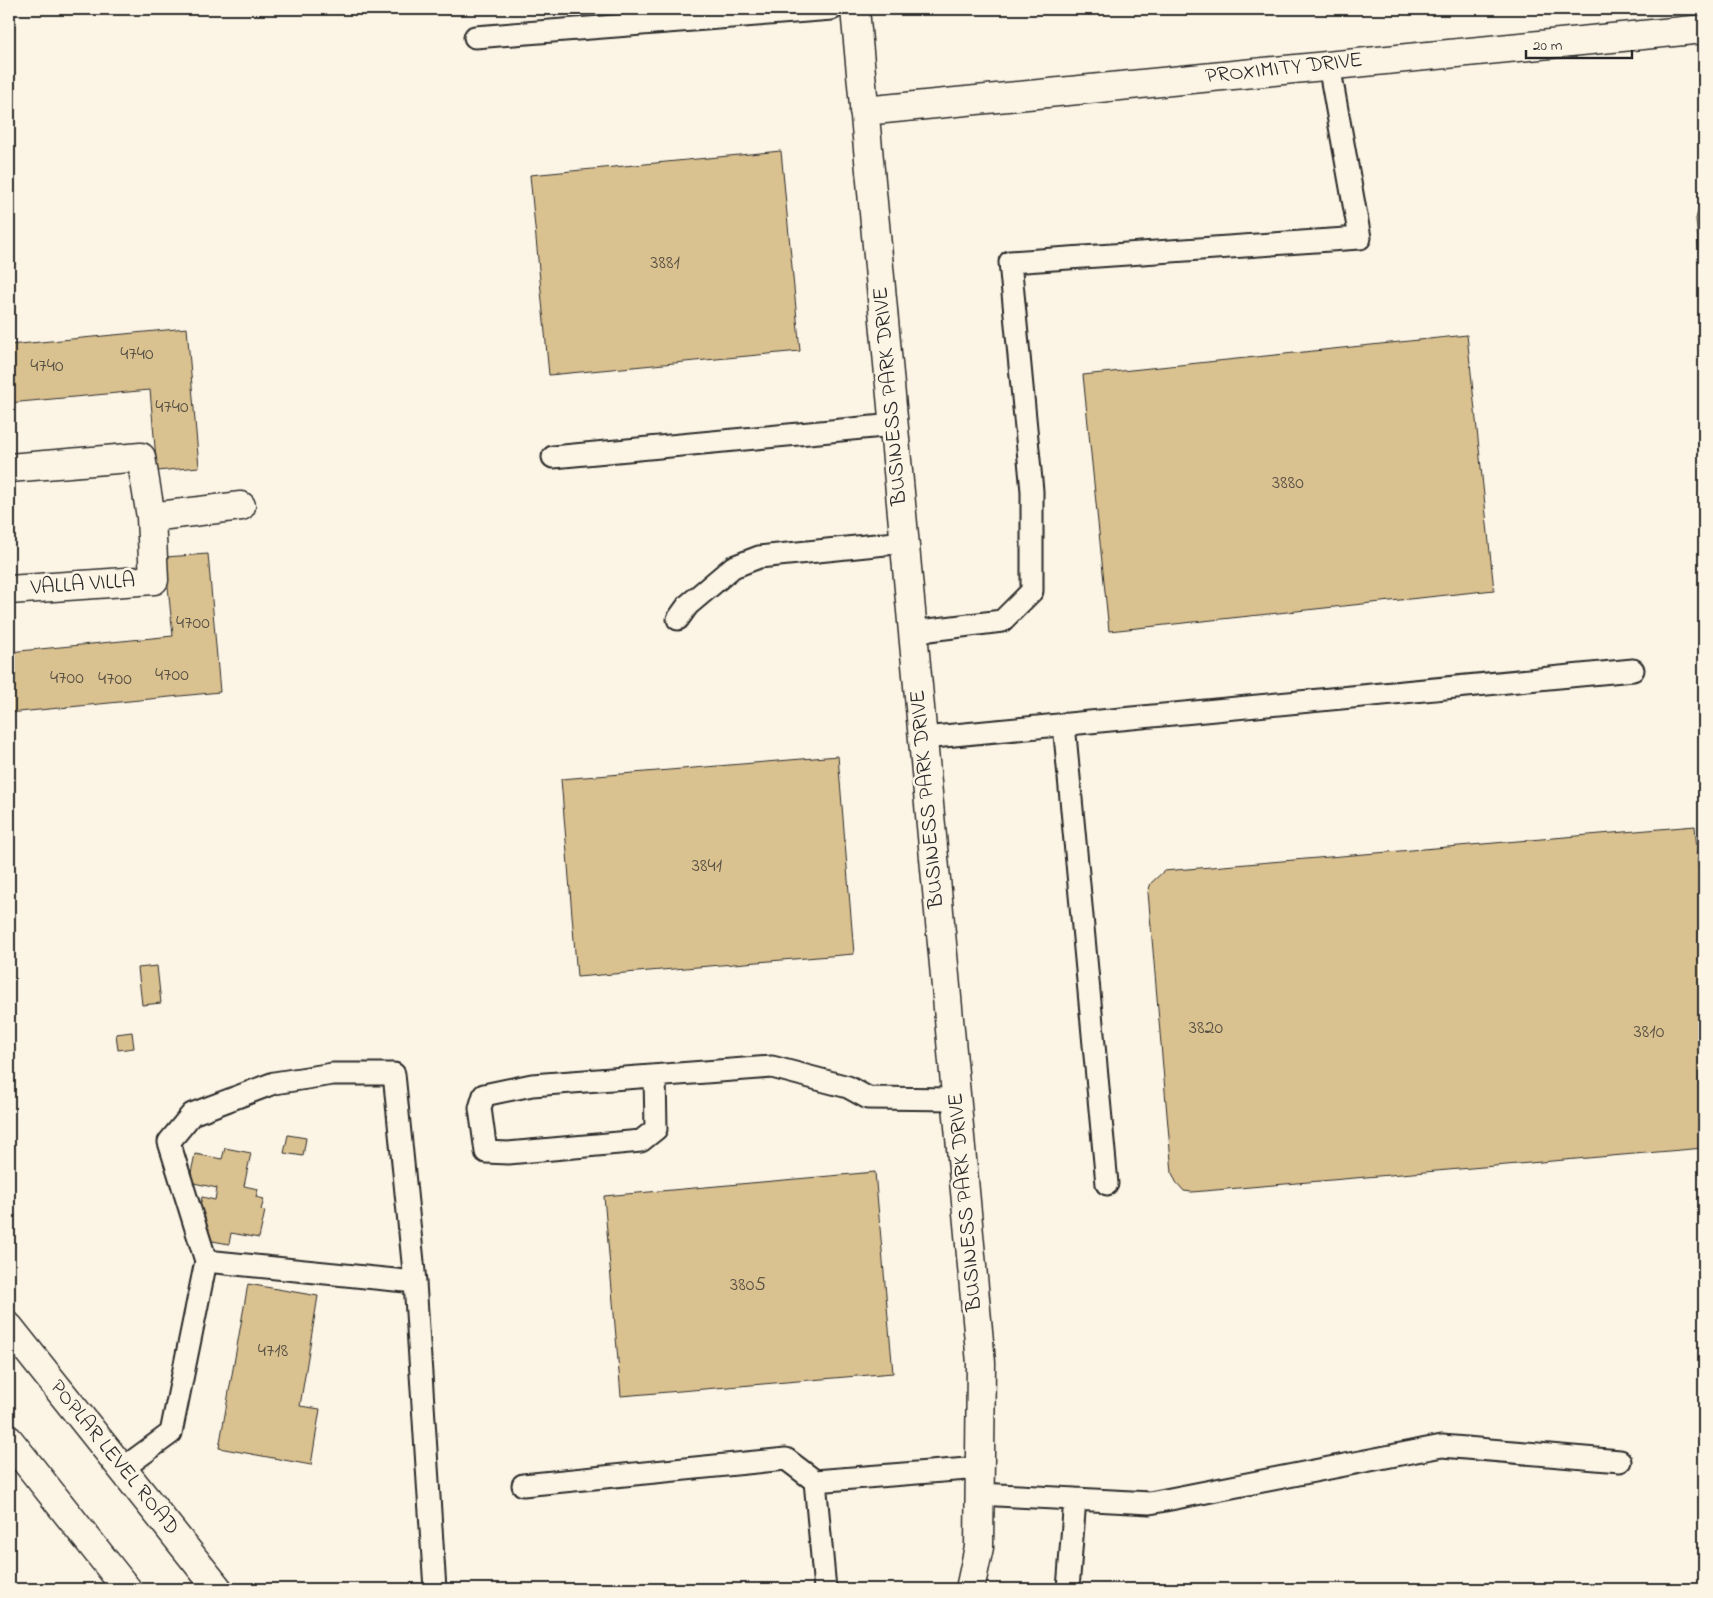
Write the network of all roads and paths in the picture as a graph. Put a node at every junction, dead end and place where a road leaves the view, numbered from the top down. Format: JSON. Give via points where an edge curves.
{"nodes":[{"id":1,"x":832,"y":9,"type":"edge"},
{"id":2,"x":855,"y":9,"type":"edge"},
{"id":3,"x":1704,"y":29,"type":"edge"},
{"id":4,"x":475,"y":37,"type":"dead end"},
{"id":5,"x":1329,"y":65,"type":"junction"},
{"id":6,"x":864,"y":111,"type":"junction"},
{"id":7,"x":894,"y":425,"type":"junction"},
{"id":8,"x":553,"y":457,"type":"dead end"},
{"id":9,"x":9,"y":468,"type":"edge"},
{"id":10,"x":241,"y":506,"type":"dead end"},
{"id":11,"x":151,"y":517,"type":"junction"},
{"id":12,"x":904,"y":542,"type":"junction"},
{"id":13,"x":9,"y":590,"type":"edge"},
{"id":14,"x":678,"y":619,"type":"dead end"},
{"id":15,"x":913,"y":632,"type":"junction"},
{"id":16,"x":1633,"y":670,"type":"dead end"},
{"id":17,"x":1064,"y":724,"type":"junction"},
{"id":18,"x":923,"y":738,"type":"junction"},
{"id":19,"x":655,"y":1076,"type":"junction"},
{"id":20,"x":956,"y":1099,"type":"junction"},
{"id":21,"x":1107,"y":1184,"type":"dead end"},
{"id":22,"x":206,"y":1261,"type":"junction"},
{"id":23,"x":415,"y":1282,"type":"junction"},
{"id":24,"x":9,"y":1327,"type":"edge"},
{"id":25,"x":9,"y":1440,"type":"edge"},
{"id":26,"x":1620,"y":1461,"type":"dead end"},
{"id":27,"x":980,"y":1468,"type":"junction"},
{"id":28,"x":122,"y":1469,"type":"junction"},
{"id":29,"x":815,"y":1481,"type":"junction"},
{"id":30,"x":523,"y":1485,"type":"dead end"},
{"id":31,"x":979,"y":1494,"type":"junction"},
{"id":32,"x":1075,"y":1499,"type":"junction"},
{"id":33,"x":127,"y":1589,"type":"edge"},
{"id":34,"x":218,"y":1589,"type":"edge"},
{"id":35,"x":435,"y":1589,"type":"edge"},
{"id":36,"x":825,"y":1589,"type":"edge"},
{"id":37,"x":970,"y":1589,"type":"edge"},
{"id":38,"x":1068,"y":1589,"type":"edge"}],
"edges":[{"from":1,"to":4,"type":"lane"},
{"from":2,"to":6,"type":"street","name":"BUSINESS PARK DRIVE"},
{"from":3,"to":5,"type":"street","name":"PROXIMITY DRIVE"},
{"from":5,"to":6,"type":"street","name":"PROXIMITY DRIVE"},
{"from":5,"to":15,"type":"lane","via":[[1360,238],[1010,262],[1032,491],[1032,591],[1002,621]]},
{"from":6,"to":7,"type":"street","name":"BUSINESS PARK DRIVE"},
{"from":7,"to":8,"type":"lane"},
{"from":7,"to":12,"type":"street","name":"BUSINESS PARK DRIVE"},
{"from":9,"to":11,"type":"street","name":"VALLA VILLA","via":[[141,457]]},
{"from":10,"to":11,"type":"street"},
{"from":11,"to":13,"type":"street","name":"VALLA VILLA","via":[[154,580]]},
{"from":12,"to":14,"type":"lane","via":[[759,557],[733,567],[688,605]]},
{"from":12,"to":15,"type":"street","name":"BUSINESS PARK DRIVE"},
{"from":15,"to":18,"type":"street","name":"BUSINESS PARK DRIVE"},
{"from":16,"to":17,"type":"lane"},
{"from":17,"to":18,"type":"lane"},
{"from":17,"to":21,"type":"lane"},
{"from":18,"to":20,"type":"street","name":"BUSINESS PARK DRIVE"},
{"from":19,"to":19,"type":"lane","via":[[532,1086],[484,1095],[480,1108],[486,1152],[508,1153],[641,1141],[656,1129]]},
{"from":19,"to":20,"type":"lane","via":[[772,1067],[848,1087],[868,1098]]},
{"from":20,"to":27,"type":"street","name":"BUSINESS PARK DRIVE","via":[[982,1363]]},
{"from":22,"to":23,"type":"lane"},
{"from":22,"to":23,"type":"lane","via":[[169,1142],[192,1114],[274,1083],[333,1074],[394,1074]]},
{"from":22,"to":28,"type":"lane","via":[[171,1433]]},
{"from":23,"to":35,"type":"lane"},
{"from":24,"to":28,"type":"street","name":"POPLAR LEVEL ROAD"},
{"from":25,"to":33,"type":"street"},
{"from":26,"to":32,"type":"lane","via":[[1442,1446],[1150,1503]]},
{"from":27,"to":29,"type":"lane"},
{"from":27,"to":31,"type":"street","name":"BUSINESS PARK DRIVE"},
{"from":28,"to":34,"type":"street","name":"POPLAR LEVEL ROAD"},
{"from":29,"to":30,"type":"lane","via":[[786,1459]]},
{"from":29,"to":36,"type":"lane"},
{"from":31,"to":32,"type":"lane"},
{"from":31,"to":37,"type":"street","name":"BUSINESS PARK DRIVE","via":[[979,1547]]},
{"from":32,"to":38,"type":"lane"}]}
